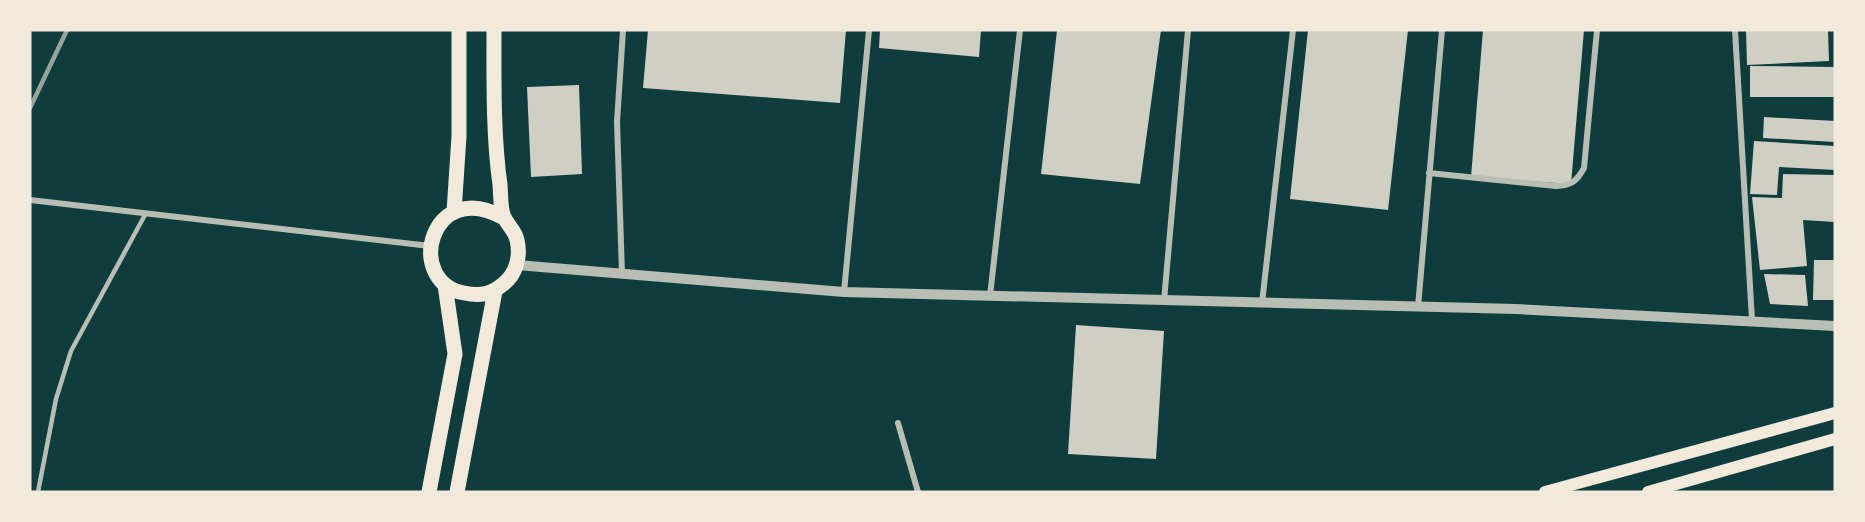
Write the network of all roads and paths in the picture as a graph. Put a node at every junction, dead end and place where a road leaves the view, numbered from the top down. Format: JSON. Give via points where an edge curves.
{"nodes":[{"id":1,"x":459,"y":30,"type":"edge"},
{"id":2,"x":494,"y":30,"type":"edge"},
{"id":3,"x":623,"y":30,"type":"edge"},
{"id":4,"x":869,"y":30,"type":"edge"},
{"id":5,"x":1020,"y":30,"type":"edge"},
{"id":6,"x":1188,"y":30,"type":"edge"},
{"id":7,"x":1293,"y":30,"type":"edge"},
{"id":8,"x":1442,"y":30,"type":"edge"},
{"id":9,"x":1597,"y":30,"type":"edge"},
{"id":10,"x":1735,"y":30,"type":"edge"},
{"id":11,"x":1430,"y":173,"type":"junction"},
{"id":12,"x":30,"y":200,"type":"edge"},
{"id":13,"x":454,"y":212,"type":"junction"},
{"id":14,"x":146,"y":213,"type":"junction"},
{"id":15,"x":504,"y":218,"type":"junction"},
{"id":16,"x":430,"y":246,"type":"junction"},
{"id":17,"x":517,"y":265,"type":"junction"},
{"id":18,"x":622,"y":274,"type":"junction"},
{"id":19,"x":445,"y":285,"type":"junction"},
{"id":20,"x":495,"y":291,"type":"junction"},
{"id":21,"x":844,"y":292,"type":"junction"},
{"id":22,"x":990,"y":296,"type":"junction"},
{"id":23,"x":1164,"y":301,"type":"junction"},
{"id":24,"x":1262,"y":303,"type":"junction"},
{"id":25,"x":1418,"y":307,"type":"junction"},
{"id":26,"x":1752,"y":320,"type":"junction"},
{"id":27,"x":1835,"y":326,"type":"edge"},
{"id":28,"x":1835,"y":412,"type":"edge"},
{"id":29,"x":898,"y":423,"type":"dead end"},
{"id":30,"x":1835,"y":439,"type":"edge"},
{"id":31,"x":38,"y":492,"type":"edge"},
{"id":32,"x":429,"y":492,"type":"edge"},
{"id":33,"x":457,"y":492,"type":"edge"},
{"id":34,"x":918,"y":492,"type":"edge"},
{"id":35,"x":1545,"y":492,"type":"edge"},
{"id":36,"x":1648,"y":492,"type":"edge"}],
"edges":[{"from":1,"to":13,"type":"main road"},
{"from":2,"to":15,"type":"main road","via":[[494,145]]},
{"from":3,"to":18,"type":"street","via":[[617,122]]},
{"from":4,"to":21,"type":"street"},
{"from":5,"to":22,"type":"street"},
{"from":6,"to":23,"type":"street"},
{"from":7,"to":24,"type":"street"},
{"from":8,"to":11,"type":"street"},
{"from":9,"to":11,"type":"street","via":[[1584,168],[1578,179],[1568,186],[1556,186]]},
{"from":10,"to":26,"type":"street"},
{"from":11,"to":25,"type":"street"},
{"from":12,"to":14,"type":"street"},
{"from":13,"to":15,"type":"main road","via":[[472,207],[488,209]]},
{"from":13,"to":16,"type":"main road","via":[[441,222]]},
{"from":14,"to":16,"type":"street"},
{"from":14,"to":31,"type":"lane","via":[[71,351],[56,399]]},
{"from":15,"to":17,"type":"main road","via":[[515,232]]},
{"from":16,"to":19,"type":"main road","via":[[435,272]]},
{"from":17,"to":18,"type":"street"},
{"from":17,"to":20,"type":"main road","via":[[508,281]]},
{"from":18,"to":21,"type":"street"},
{"from":19,"to":20,"type":"main road","via":[[456,292],[477,296]]},
{"from":19,"to":32,"type":"main road","via":[[455,354]]},
{"from":20,"to":33,"type":"main road"},
{"from":21,"to":22,"type":"street"},
{"from":22,"to":23,"type":"street"},
{"from":23,"to":24,"type":"street"},
{"from":24,"to":25,"type":"street"},
{"from":25,"to":26,"type":"street"},
{"from":26,"to":27,"type":"street"},
{"from":28,"to":35,"type":"main road"},
{"from":29,"to":34,"type":"street"},
{"from":30,"to":36,"type":"main road"}]}
